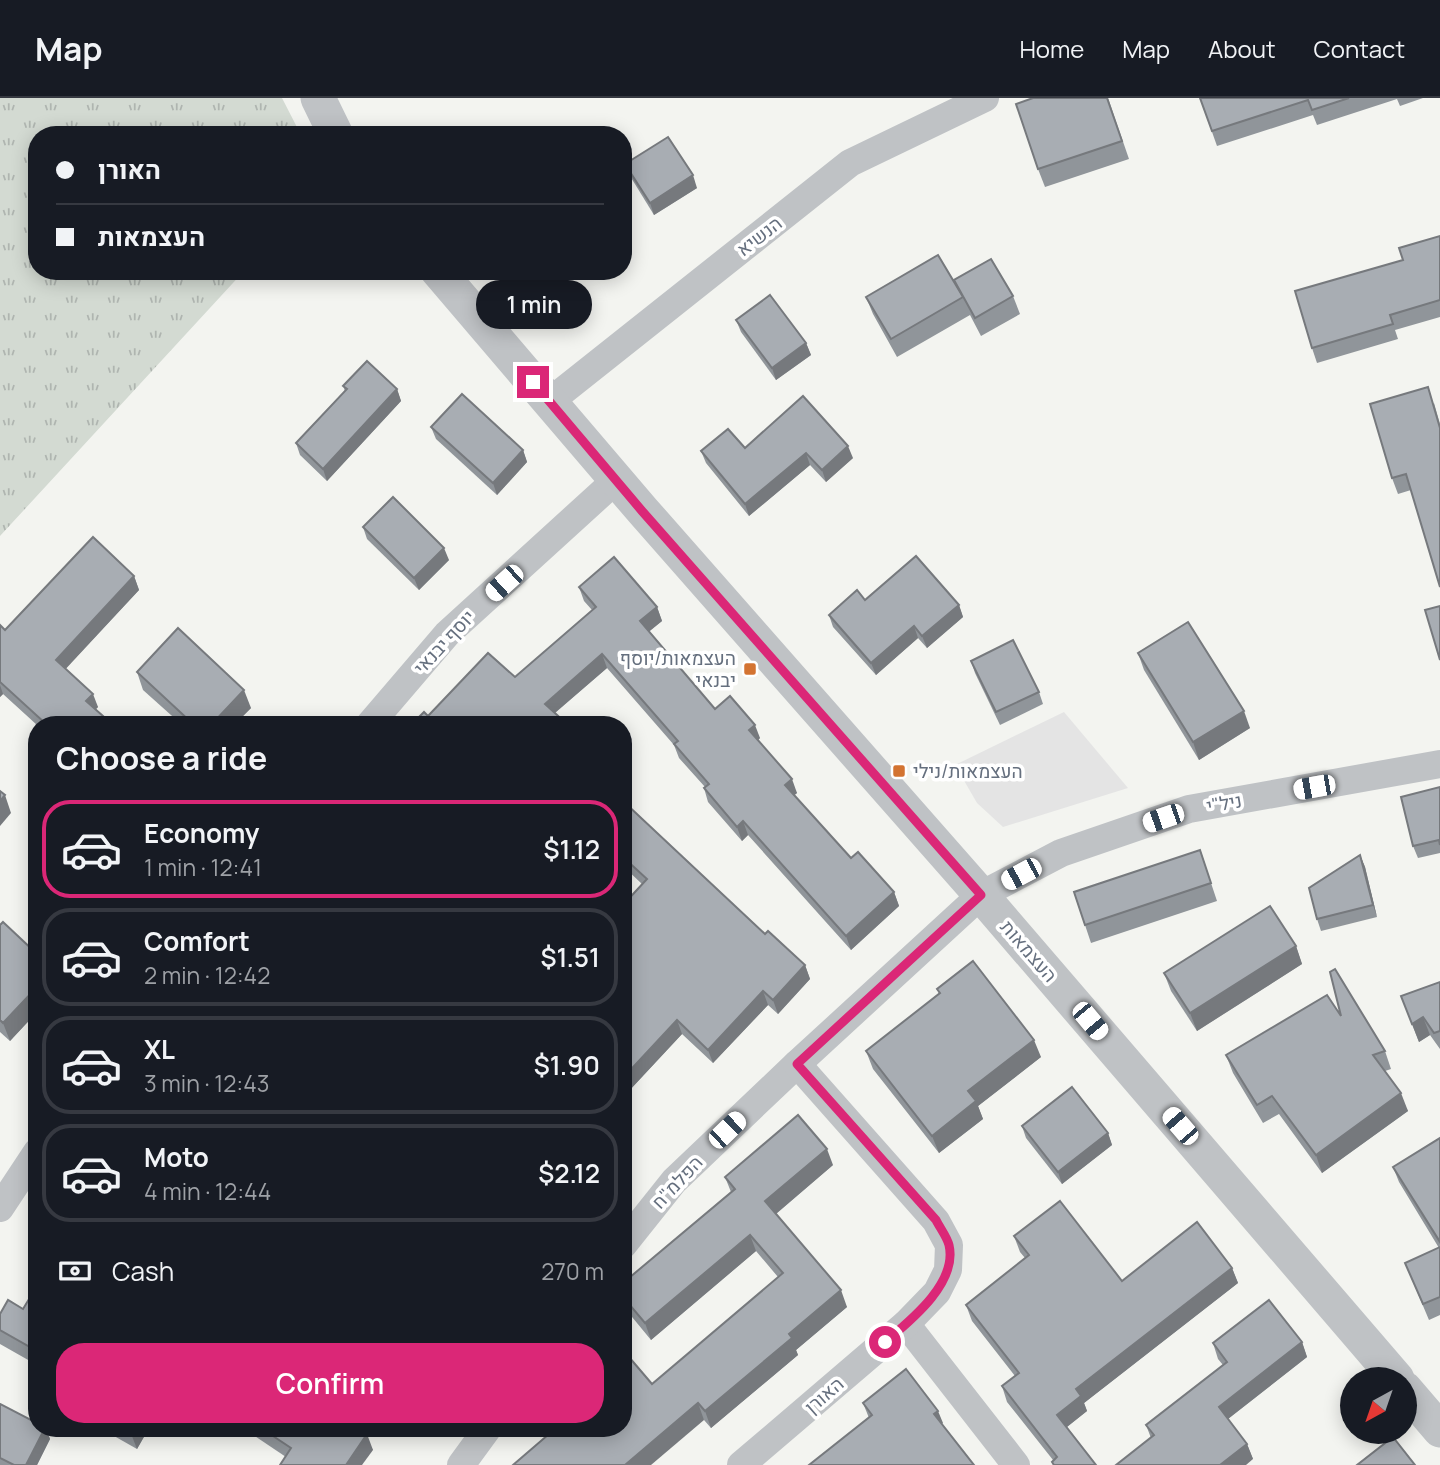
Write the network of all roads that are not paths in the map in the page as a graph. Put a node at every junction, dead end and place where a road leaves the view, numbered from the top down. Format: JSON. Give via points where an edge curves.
{"nodes":[{"id":1,"x":318,"y":98,"type":"edge"},
{"id":2,"x":985,"y":98,"type":"edge"},
{"id":3,"x":331,"y":126,"type":"edge"},
{"id":4,"x":447,"y":280,"type":"edge"},
{"id":5,"x":550,"y":402,"type":"junction"},
{"id":6,"x":616,"y":480,"type":"junction"},
{"id":7,"x":377,"y":716,"type":"edge"},
{"id":8,"x":1440,"y":764,"type":"edge"},
{"id":9,"x":981,"y":895,"type":"junction"},
{"id":10,"x":797,"y":1064,"type":"junction"},
{"id":11,"x":28,"y":1166,"type":"edge"},
{"id":12,"x":0,"y":1208,"type":"edge"},
{"id":13,"x":632,"y":1234,"type":"edge"},
{"id":14,"x":906,"y":1325,"type":"junction"},
{"id":15,"x":1387,"y":1367,"type":"edge"},
{"id":16,"x":1418,"y":1404,"type":"edge"},
{"id":17,"x":1440,"y":1430,"type":"edge"},
{"id":18,"x":481,"y":1437,"type":"edge"},
{"id":19,"x":461,"y":1465,"type":"edge"},
{"id":20,"x":741,"y":1465,"type":"edge"},
{"id":21,"x":1016,"y":1465,"type":"edge"}],
"edges":[{"from":1,"to":3,"type":"street"},
{"from":2,"to":5,"type":"street","name":"הנשיא","via":[[850,163]]},
{"from":4,"to":5,"type":"street","name":"העצמאות"},
{"from":5,"to":6,"type":"street","name":"העצמאות"},
{"from":6,"to":7,"type":"street","name":"יוסף יבנאי","via":[[447,634]]},
{"from":6,"to":9,"type":"street","name":"העצמאות"},
{"from":8,"to":9,"type":"street","name":"ניל\"י","via":[[1189,809],[1060,853]]},
{"from":9,"to":10,"type":"street","name":"הפלמ\"ח"},
{"from":9,"to":15,"type":"street","name":"העצמאות"},
{"from":10,"to":13,"type":"street","name":"הפלמ\"ח","via":[[674,1181]]},
{"from":10,"to":14,"type":"street","name":"האורן","via":[[936,1220],[949,1245],[948,1270],[937,1292]]},
{"from":11,"to":12,"type":"street"},
{"from":14,"to":20,"type":"street","name":"האורן"},
{"from":14,"to":21,"type":"street"},
{"from":16,"to":17,"type":"street"},
{"from":18,"to":19,"type":"street"}]}
